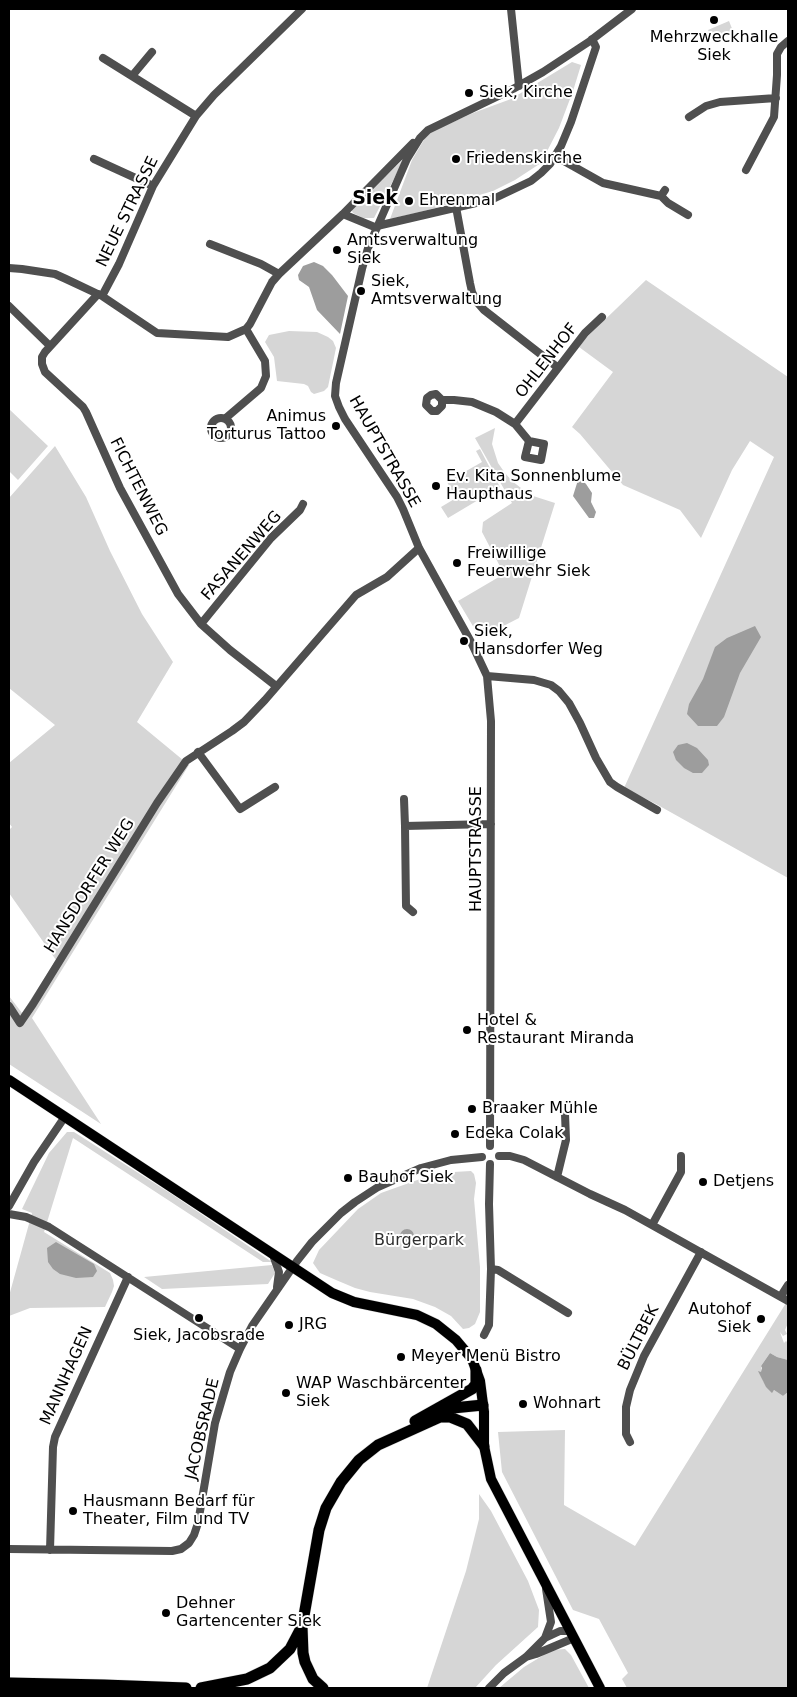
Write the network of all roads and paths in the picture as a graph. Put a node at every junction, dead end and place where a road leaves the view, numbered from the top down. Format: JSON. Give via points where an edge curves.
{"nodes":[{"id":1,"x":302,"y":9,"type":"edge"},
{"id":2,"x":511,"y":9,"type":"edge"},
{"id":3,"x":632,"y":9,"type":"edge"},
{"id":4,"x":592,"y":39,"type":"junction"},
{"id":5,"x":788,"y":41,"type":"edge"},
{"id":6,"x":152,"y":52,"type":"dead end"},
{"id":7,"x":104,"y":58,"type":"dead end"},
{"id":8,"x":132,"y":76,"type":"junction"},
{"id":9,"x":519,"y":86,"type":"junction"},
{"id":10,"x":776,"y":98,"type":"junction"},
{"id":11,"x":196,"y":116,"type":"junction"},
{"id":12,"x":689,"y":117,"type":"dead end"},
{"id":13,"x":415,"y":140,"type":"dead end"},
{"id":14,"x":555,"y":156,"type":"junction"},
{"id":15,"x":94,"y":159,"type":"dead end"},
{"id":16,"x":746,"y":170,"type":"dead end"},
{"id":17,"x":153,"y":186,"type":"junction"},
{"id":18,"x":456,"y":207,"type":"junction"},
{"id":19,"x":343,"y":214,"type":"junction"},
{"id":20,"x":688,"y":215,"type":"dead end"},
{"id":21,"x":377,"y":227,"type":"junction"},
{"id":22,"x":210,"y":244,"type":"dead end"},
{"id":23,"x":9,"y":268,"type":"edge"},
{"id":24,"x":279,"y":274,"type":"junction"},
{"id":25,"x":100,"y":295,"type":"junction"},
{"id":26,"x":9,"y":306,"type":"edge"},
{"id":27,"x":602,"y":317,"type":"dead end"},
{"id":28,"x":246,"y":329,"type":"junction"},
{"id":29,"x":50,"y":346,"type":"junction"},
{"id":30,"x":557,"y":367,"type":"junction"},
{"id":31,"x":442,"y":400,"type":"dead end"},
{"id":32,"x":226,"y":419,"type":"dead end"},
{"id":33,"x":515,"y":424,"type":"junction"},
{"id":34,"x":529,"y":441,"type":"dead end"},
{"id":35,"x":303,"y":504,"type":"dead end"},
{"id":36,"x":418,"y":548,"type":"junction"},
{"id":37,"x":201,"y":624,"type":"junction"},
{"id":38,"x":487,"y":676,"type":"junction"},
{"id":39,"x":276,"y":686,"type":"junction"},
{"id":40,"x":198,"y":752,"type":"junction"},
{"id":41,"x":275,"y":787,"type":"dead end"},
{"id":42,"x":404,"y":799,"type":"dead end"},
{"id":43,"x":657,"y":810,"type":"dead end"},
{"id":44,"x":491,"y":824,"type":"junction"},
{"id":45,"x":405,"y":826,"type":"junction"},
{"id":46,"x":412,"y":912,"type":"dead end"},
{"id":47,"x":9,"y":1006,"type":"edge"},
{"id":48,"x":9,"y":1080,"type":"edge"},
{"id":49,"x":562,"y":1108,"type":"dead end"},
{"id":50,"x":64,"y":1118,"type":"junction"},
{"id":51,"x":490,"y":1146,"type":"junction"},
{"id":52,"x":499,"y":1156,"type":"junction"},
{"id":53,"x":682,"y":1156,"type":"dead end"},
{"id":54,"x":482,"y":1157,"type":"junction"},
{"id":55,"x":490,"y":1164,"type":"junction"},
{"id":56,"x":557,"y":1176,"type":"junction"},
{"id":57,"x":9,"y":1206,"type":"edge"},
{"id":58,"x":9,"y":1214,"type":"edge"},
{"id":59,"x":652,"y":1225,"type":"junction"},
{"id":60,"x":701,"y":1252,"type":"junction"},
{"id":61,"x":273,"y":1255,"type":"junction"},
{"id":62,"x":292,"y":1268,"type":"junction"},
{"id":63,"x":491,"y":1269,"type":"junction"},
{"id":64,"x":128,"y":1277,"type":"junction"},
{"id":65,"x":788,"y":1285,"type":"edge"},
{"id":66,"x":277,"y":1289,"type":"junction"},
{"id":67,"x":781,"y":1296,"type":"junction"},
{"id":68,"x":788,"y":1301,"type":"edge"},
{"id":69,"x":568,"y":1313,"type":"dead end"},
{"id":70,"x":484,"y":1335,"type":"dead end"},
{"id":71,"x":240,"y":1349,"type":"junction"},
{"id":72,"x":476,"y":1370,"type":"junction"},
{"id":73,"x":465,"y":1394,"type":"junction"},
{"id":74,"x":483,"y":1400,"type":"junction"},
{"id":75,"x":403,"y":1433,"type":"junction"},
{"id":76,"x":386,"y":1440,"type":"junction"},
{"id":77,"x":630,"y":1442,"type":"dead end"},
{"id":78,"x":484,"y":1446,"type":"junction"},
{"id":79,"x":9,"y":1549,"type":"edge"},
{"id":80,"x":50,"y":1550,"type":"junction"},
{"id":81,"x":545,"y":1584,"type":"junction"},
{"id":82,"x":302,"y":1627,"type":"junction"},
{"id":83,"x":572,"y":1634,"type":"junction"},
{"id":84,"x":545,"y":1638,"type":"junction"},
{"id":85,"x":526,"y":1657,"type":"junction"},
{"id":86,"x":9,"y":1683,"type":"edge"},
{"id":87,"x":186,"y":1688,"type":"edge"},
{"id":88,"x":200,"y":1688,"type":"edge"},
{"id":89,"x":323,"y":1688,"type":"edge"},
{"id":90,"x":489,"y":1688,"type":"edge"},
{"id":91,"x":600,"y":1688,"type":"edge"}],
"edges":[{"from":1,"to":11,"type":"street","name":"NEUE STRASSE"},
{"from":2,"to":9,"type":"street"},
{"from":3,"to":4,"type":"street","name":"HAUPTSTRASSE"},
{"from":4,"to":9,"type":"street","name":"HAUPTSTRASSE"},
{"from":4,"to":14,"type":"street","via":[[596,47],[571,122]]},
{"from":5,"to":10,"type":"street","via":[[777,54]]},
{"from":6,"to":8,"type":"street"},
{"from":7,"to":8,"type":"street"},
{"from":8,"to":11,"type":"street"},
{"from":9,"to":21,"type":"street","name":"HAUPTSTRASSE","via":[[428,130],[407,159]]},
{"from":10,"to":12,"type":"street","via":[[720,102]]},
{"from":10,"to":16,"type":"street","via":[[774,117]]},
{"from":11,"to":17,"type":"street","name":"NEUE STRASSE"},
{"from":13,"to":19,"type":"street"},
{"from":14,"to":18,"type":"street","via":[[531,181],[493,199]]},
{"from":14,"to":20,"type":"street","via":[[603,182],[663,193],[668,203]]},
{"from":15,"to":17,"type":"street"},
{"from":17,"to":25,"type":"street","name":"NEUE STRASSE","via":[[119,264]]},
{"from":18,"to":21,"type":"street"},
{"from":18,"to":30,"type":"street","via":[[470,283],[477,302]]},
{"from":19,"to":21,"type":"street"},
{"from":19,"to":24,"type":"street"},
{"from":21,"to":36,"type":"street","name":"HAUPTSTRASSE","via":[[362,269],[338,372],[336,396],[345,419],[397,497]]},
{"from":22,"to":24,"type":"street"},
{"from":23,"to":25,"type":"street","via":[[55,274]]},
{"from":24,"to":28,"type":"street"},
{"from":25,"to":28,"type":"street","via":[[157,333],[228,337]]},
{"from":25,"to":29,"type":"street","name":"FICHTENWEG"},
{"from":26,"to":29,"type":"street"},
{"from":27,"to":30,"type":"street","name":"OHLENHOF"},
{"from":28,"to":32,"type":"street","via":[[265,361],[266,376],[261,388]]},
{"from":29,"to":37,"type":"street","name":"FICHTENWEG","via":[[42,357],[45,372],[83,407],[120,488],[178,594]]},
{"from":30,"to":33,"type":"street","name":"OHLENHOF"},
{"from":31,"to":33,"type":"street","via":[[485,406]]},
{"from":33,"to":34,"type":"street"},
{"from":35,"to":37,"type":"street","name":"FASANENWEG"},
{"from":36,"to":38,"type":"street","name":"HAUPTSTRASSE","via":[[472,642]]},
{"from":36,"to":39,"type":"street","name":"HANSDORFER WEG","via":[[387,577],[356,595]]},
{"from":37,"to":39,"type":"street","name":"FICHTENWEG"},
{"from":38,"to":43,"type":"street","via":[[534,680],[559,691],[569,703],[610,782]]},
{"from":38,"to":44,"type":"street","name":"HAUPTSTRASSE"},
{"from":39,"to":40,"type":"street","name":"HANSDORFER WEG","via":[[244,722]]},
{"from":40,"to":41,"type":"street","via":[[240,809]]},
{"from":40,"to":47,"type":"street","name":"HANSDORFER WEG","via":[[186,761],[157,803],[20,1022]]},
{"from":42,"to":45,"type":"street"},
{"from":44,"to":45,"type":"street"},
{"from":44,"to":51,"type":"street","name":"HAUPTSTRASSE"},
{"from":45,"to":46,"type":"street","via":[[406,906]]},
{"from":48,"to":50,"type":"main road"},
{"from":49,"to":56,"type":"street","via":[[566,1140]]},
{"from":50,"to":57,"type":"street"},
{"from":50,"to":61,"type":"main road"},
{"from":51,"to":52,"type":"street","via":[[496,1148]]},
{"from":51,"to":54,"type":"street","via":[[484,1148]]},
{"from":52,"to":55,"type":"street"},
{"from":52,"to":56,"type":"street","via":[[524,1160]]},
{"from":53,"to":59,"type":"street","via":[[681,1172]]},
{"from":54,"to":55,"type":"street"},
{"from":54,"to":62,"type":"street","name":"JACOBSRADE","via":[[451,1160],[421,1168],[378,1187],[341,1213]]},
{"from":55,"to":63,"type":"street"},
{"from":56,"to":59,"type":"street"},
{"from":58,"to":64,"type":"street","via":[[44,1224]]},
{"from":59,"to":60,"type":"street"},
{"from":60,"to":67,"type":"street"},
{"from":60,"to":77,"type":"street","name":"BÜLTBEK","via":[[644,1356],[630,1390],[626,1434]]},
{"from":61,"to":62,"type":"main road"},
{"from":61,"to":66,"type":"street","via":[[279,1272]]},
{"from":62,"to":66,"type":"street","name":"JACOBSRADE"},
{"from":62,"to":72,"type":"main road","via":[[347,1300],[417,1315],[436,1324],[465,1349]]},
{"from":63,"to":69,"type":"street","via":[[498,1270]]},
{"from":63,"to":70,"type":"street","via":[[489,1325]]},
{"from":64,"to":71,"type":"street"},
{"from":64,"to":80,"type":"street","name":"MANNHAGEN","via":[[55,1437]]},
{"from":65,"to":67,"type":"street"},
{"from":66,"to":71,"type":"street","name":"JACOBSRADE"},
{"from":67,"to":68,"type":"street"},
{"from":71,"to":80,"type":"street","name":"JACOBSRADE","via":[[220,1404],[198,1523],[189,1544],[172,1551]]},
{"from":72,"to":73,"type":"highway","via":[[476,1384]]},
{"from":72,"to":74,"type":"main road"},
{"from":73,"to":74,"type":"highway","via":[[472,1392]]},
{"from":73,"to":76,"type":"highway","via":[[397,1430]]},
{"from":74,"to":75,"type":"highway","via":[[439,1412]]},
{"from":74,"to":78,"type":"main road"},
{"from":75,"to":76,"type":"highway"},
{"from":75,"to":78,"type":"highway","via":[[440,1417],[450,1417],[467,1424]]},
{"from":76,"to":82,"type":"highway","via":[[352,1467],[331,1499],[316,1542]]},
{"from":78,"to":81,"type":"main road","via":[[488,1471],[497,1493]]},
{"from":79,"to":80,"type":"street","name":"JACOBSRADE"},
{"from":81,"to":83,"type":"main road"},
{"from":81,"to":84,"type":"street","via":[[551,1622]]},
{"from":82,"to":88,"type":"highway","via":[[290,1648],[270,1668],[247,1679]]},
{"from":82,"to":89,"type":"highway","via":[[305,1662],[313,1679]]},
{"from":83,"to":84,"type":"street","via":[[560,1631]]},
{"from":83,"to":85,"type":"street"},
{"from":83,"to":91,"type":"main road"},
{"from":84,"to":85,"type":"street"},
{"from":85,"to":90,"type":"street"},
{"from":86,"to":87,"type":"highway"}]}
